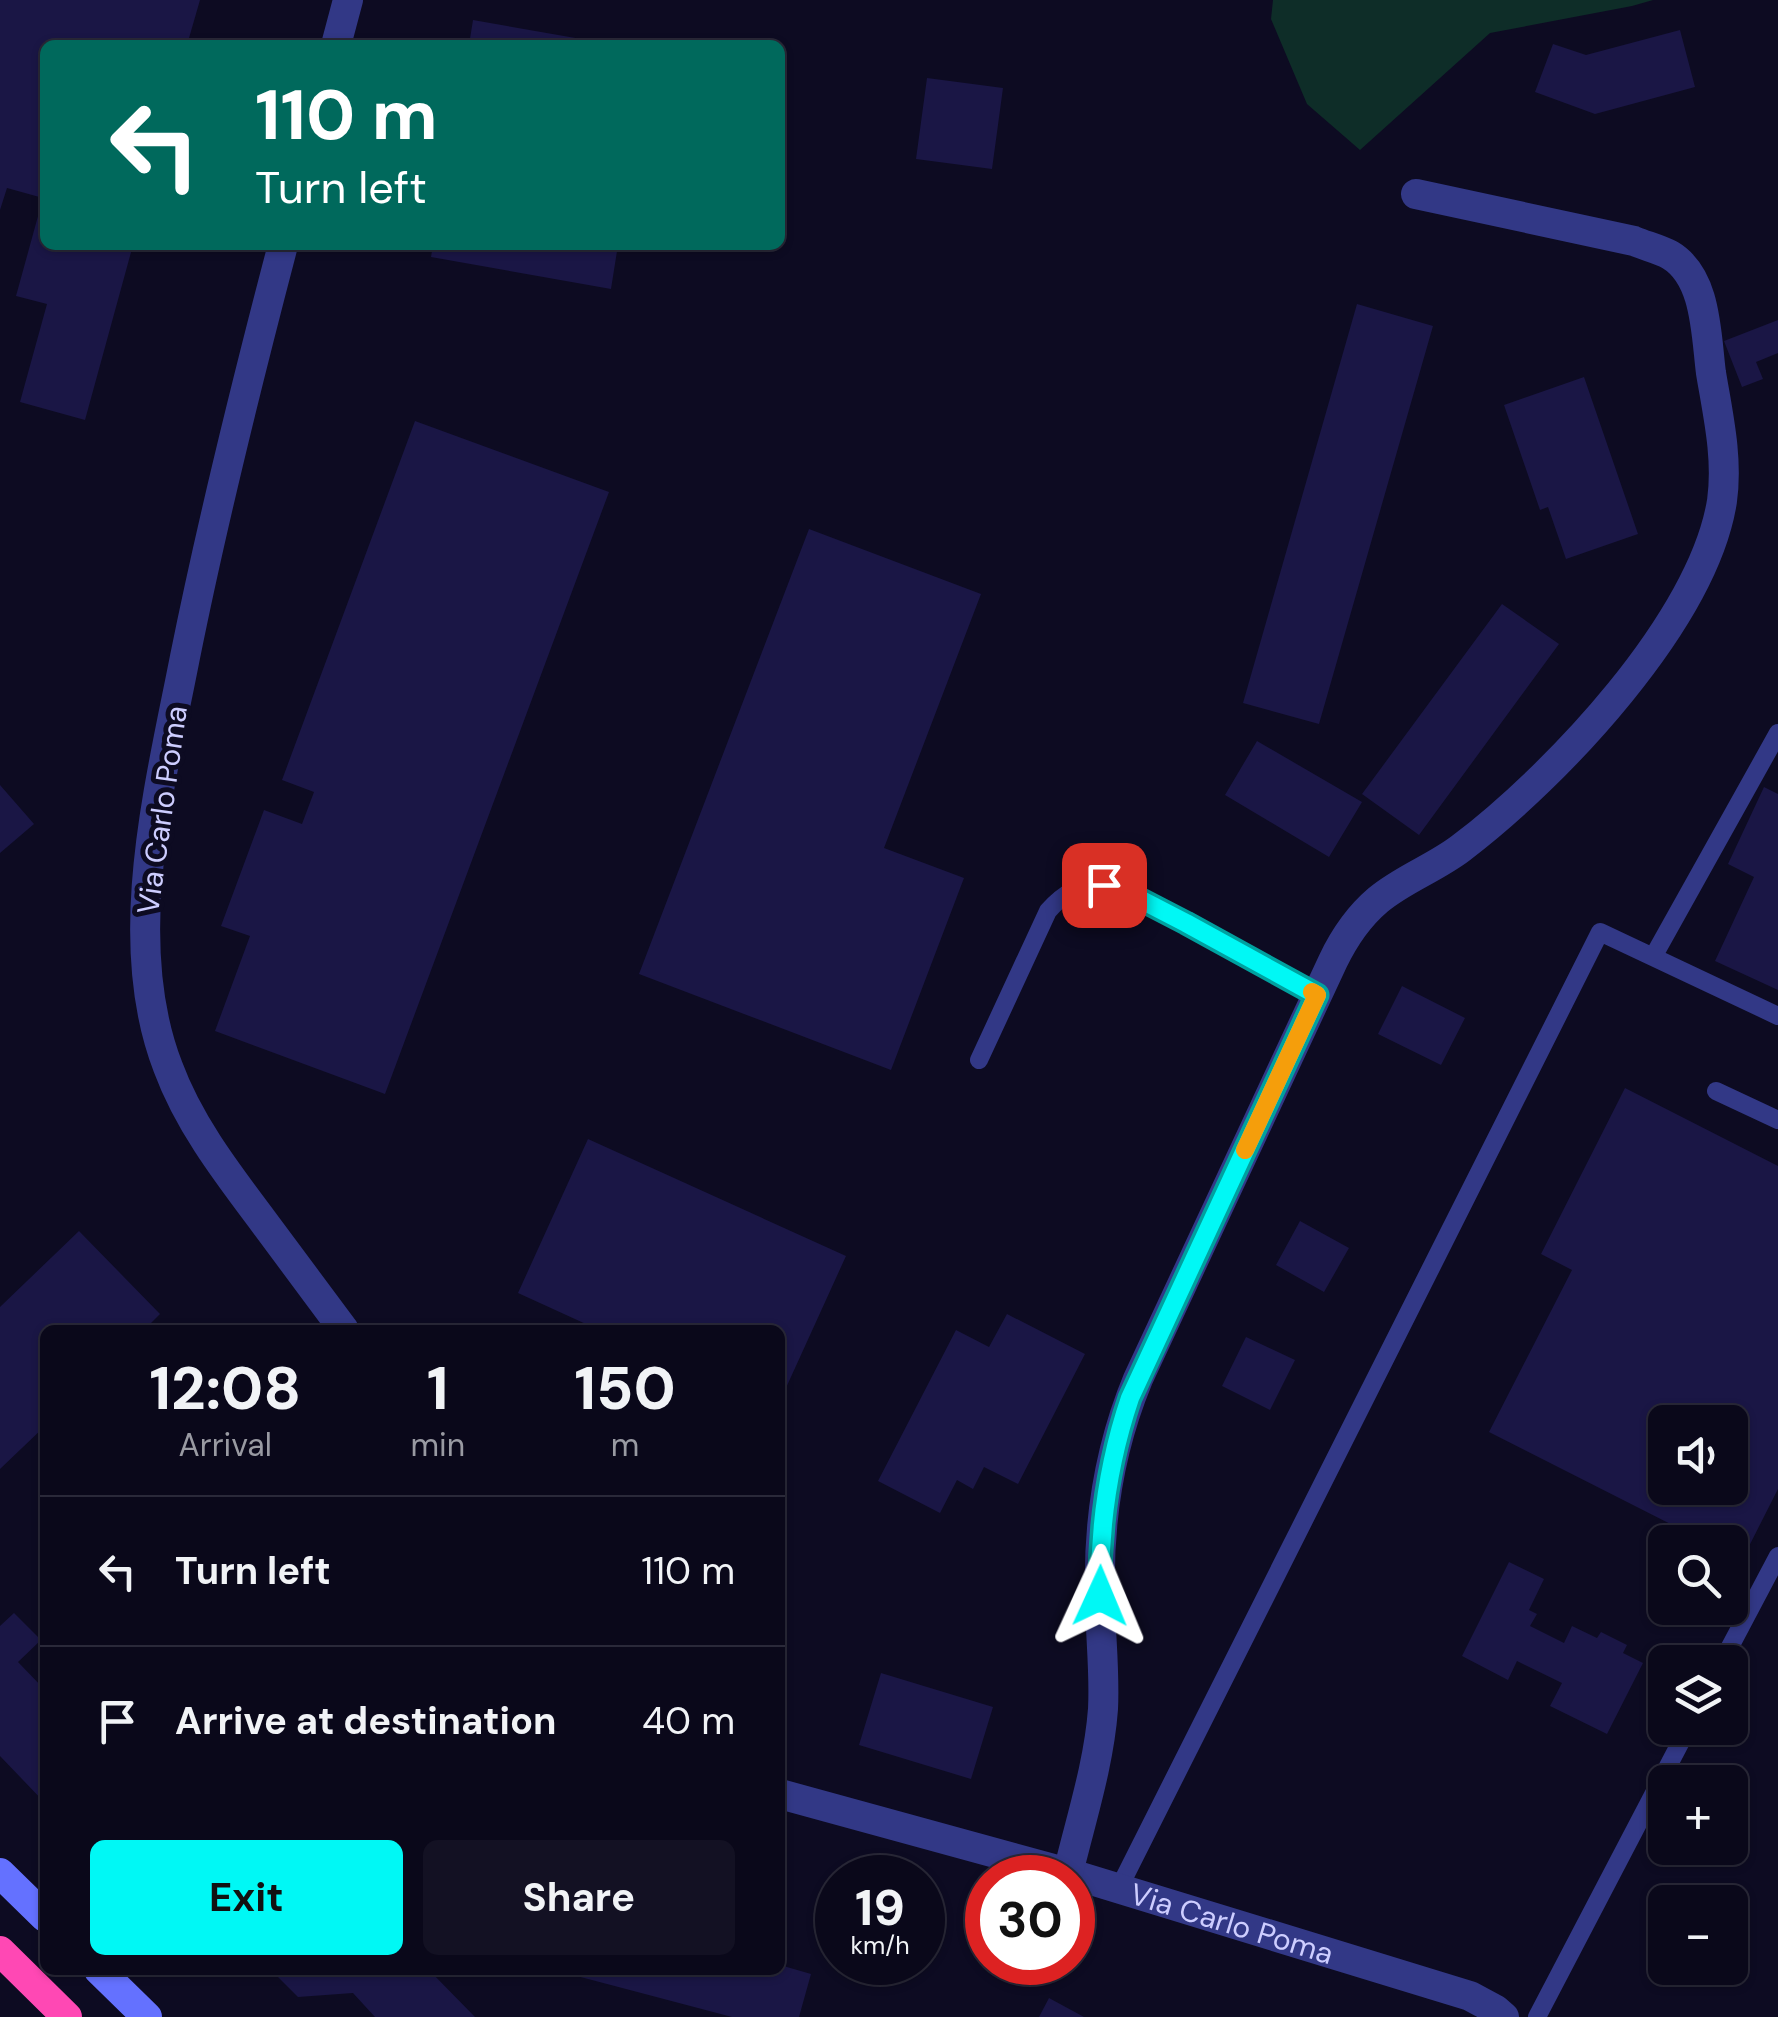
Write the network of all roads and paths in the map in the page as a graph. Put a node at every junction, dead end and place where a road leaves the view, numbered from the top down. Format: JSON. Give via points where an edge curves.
{"nodes":[{"id":1,"x":348,"y":0,"type":"edge"},
{"id":2,"x":337,"y":40,"type":"edge"},
{"id":3,"x":1416,"y":194,"type":"dead end"},
{"id":4,"x":282,"y":250,"type":"edge"},
{"id":5,"x":1778,"y":733,"type":"edge"},
{"id":6,"x":1653,"y":957,"type":"junction"},
{"id":7,"x":1317,"y":995,"type":"junction"},
{"id":8,"x":1778,"y":1016,"type":"edge"},
{"id":9,"x":978,"y":1060,"type":"dead end"},
{"id":10,"x":1716,"y":1091,"type":"dead end"},
{"id":11,"x":1778,"y":1120,"type":"edge"},
{"id":12,"x":340,"y":1325,"type":"edge"},
{"id":13,"x":1778,"y":1556,"type":"edge"},
{"id":14,"x":1731,"y":1645,"type":"edge"},
{"id":15,"x":1679,"y":1745,"type":"edge"},
{"id":16,"x":785,"y":1795,"type":"edge"},
{"id":17,"x":1005,"y":1855,"type":"edge"},
{"id":18,"x":1072,"y":1855,"type":"edge"},
{"id":19,"x":0,"y":1873,"type":"edge"},
{"id":20,"x":1095,"y":1880,"type":"edge"},
{"id":21,"x":1119,"y":1888,"type":"junction"},
{"id":22,"x":40,"y":1912,"type":"edge"},
{"id":23,"x":0,"y":1951,"type":"edge"},
{"id":24,"x":104,"y":1975,"type":"edge"},
{"id":25,"x":67,"y":2017,"type":"edge"},
{"id":26,"x":147,"y":2017,"type":"edge"},
{"id":27,"x":1504,"y":2017,"type":"edge"},
{"id":28,"x":1537,"y":2017,"type":"edge"}],
"edges":[{"from":1,"to":2,"type":"street"},
{"from":3,"to":7,"type":"street","via":[[1620,238],[1681,264],[1700,300],[1724,481],[1718,522],[1692,588],[1601,714],[1506,812],[1366,911]]},
{"from":4,"to":12,"type":"street","name":"Via Carlo Poma","via":[[242,400],[166,753],[149,877],[147,964],[159,1042],[188,1110],[230,1178]]},
{"from":5,"to":6,"type":"lane"},
{"from":6,"to":8,"type":"lane"},
{"from":6,"to":21,"type":"lane","via":[[1600,932]]},
{"from":7,"to":9,"type":"lane","via":[[1128,893],[1104,885],[1078,888],[1048,911]]},
{"from":7,"to":18,"type":"street","via":[[1138,1379],[1115,1444],[1100,1558],[1102,1711]]},
{"from":10,"to":11,"type":"lane"},
{"from":13,"to":14,"type":"lane"},
{"from":15,"to":28,"type":"lane"},
{"from":16,"to":17,"type":"street","name":"Via Carlo Poma"},
{"from":19,"to":22,"type":"street"},
{"from":20,"to":21,"type":"street","name":"Via Carlo Poma"},
{"from":21,"to":27,"type":"street","name":"Via Carlo Poma","via":[[1470,1996]]},
{"from":23,"to":25,"type":"highway"},
{"from":24,"to":26,"type":"street"}]}
